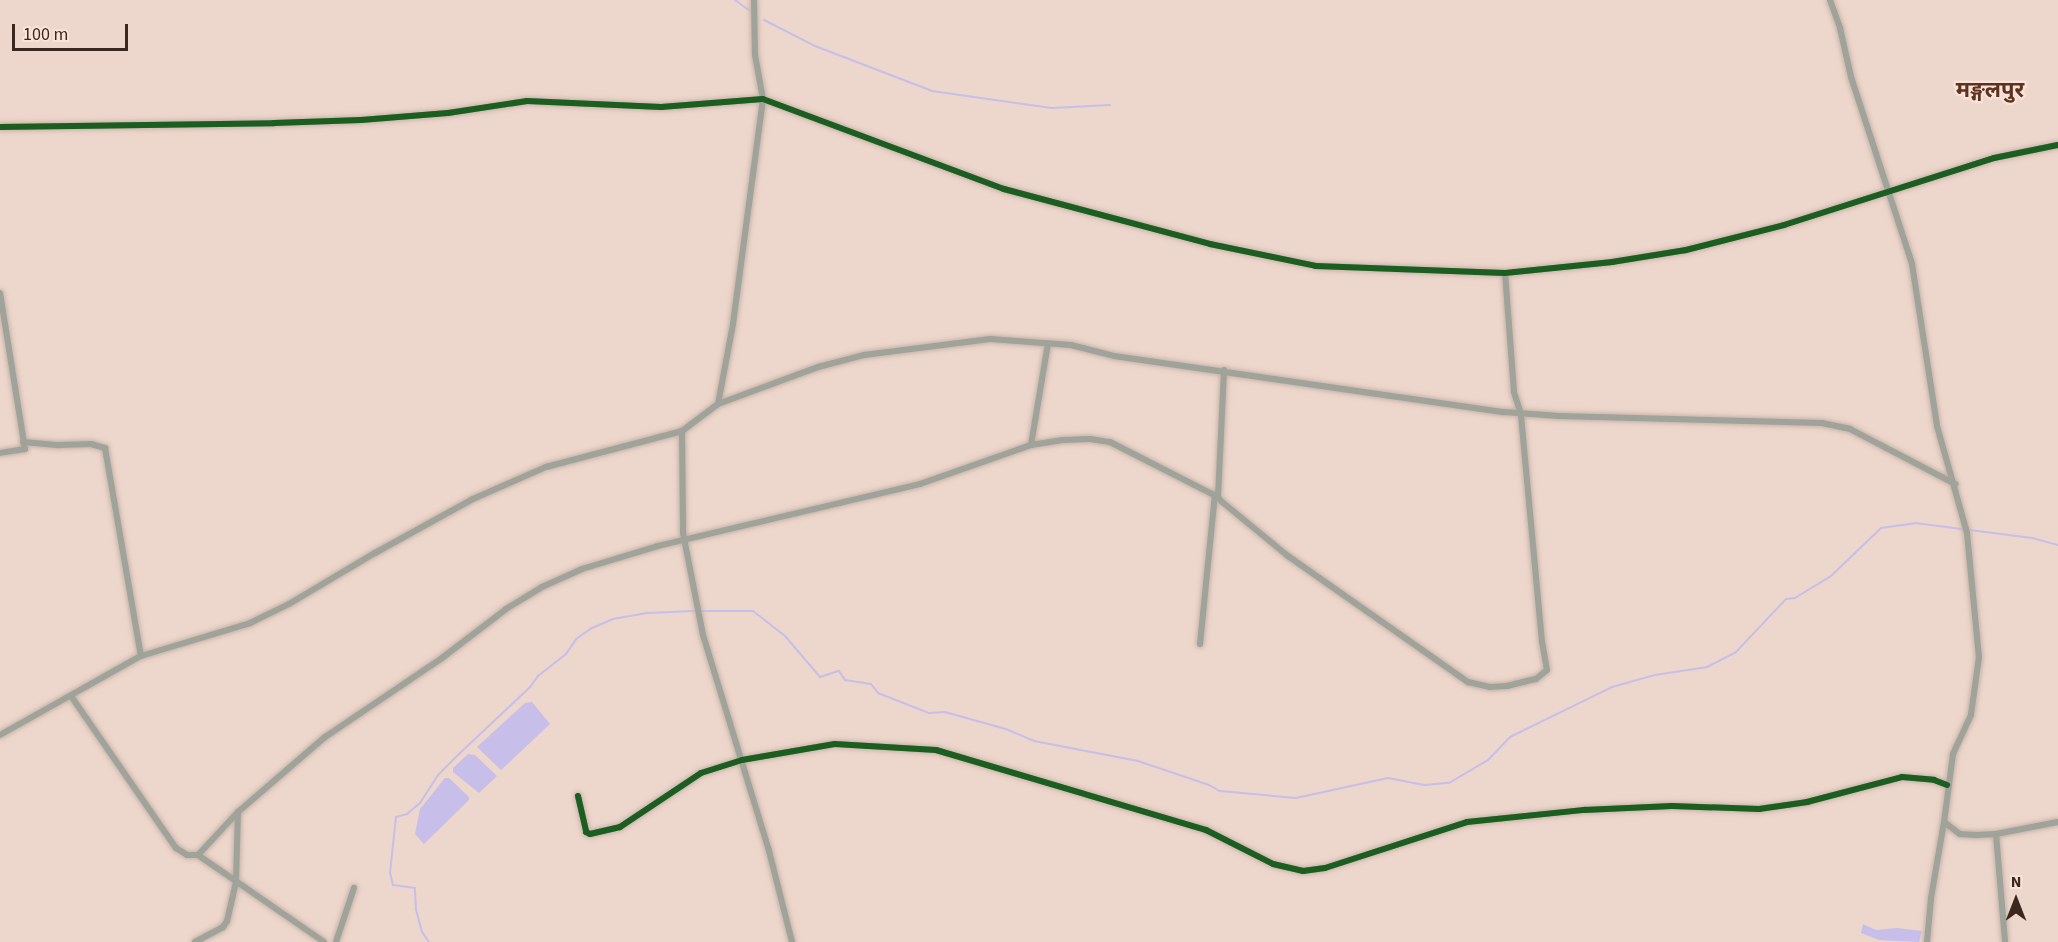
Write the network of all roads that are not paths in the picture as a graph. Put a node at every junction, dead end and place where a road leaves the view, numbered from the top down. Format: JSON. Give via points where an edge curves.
{"nodes":[{"id":1,"x":754,"y":0,"type":"edge"},
{"id":2,"x":1830,"y":0,"type":"edge"},
{"id":3,"x":763,"y":99,"type":"junction"},
{"id":4,"x":0,"y":127,"type":"edge"},
{"id":5,"x":2058,"y":145,"type":"edge"},
{"id":6,"x":1887,"y":193,"type":"junction"},
{"id":7,"x":1505,"y":273,"type":"junction"},
{"id":8,"x":0,"y":293,"type":"edge"},
{"id":9,"x":1048,"y":343,"type":"junction"},
{"id":10,"x":1224,"y":370,"type":"junction"},
{"id":11,"x":718,"y":405,"type":"junction"},
{"id":12,"x":1521,"y":414,"type":"junction"},
{"id":13,"x":682,"y":431,"type":"junction"},
{"id":14,"x":23,"y":442,"type":"junction"},
{"id":15,"x":1031,"y":445,"type":"junction"},
{"id":16,"x":0,"y":453,"type":"edge"},
{"id":17,"x":1955,"y":484,"type":"junction"},
{"id":18,"x":1217,"y":496,"type":"junction"},
{"id":19,"x":684,"y":540,"type":"junction"},
{"id":20,"x":1200,"y":644,"type":"dead end"},
{"id":21,"x":141,"y":656,"type":"junction"},
{"id":22,"x":71,"y":696,"type":"junction"},
{"id":23,"x":0,"y":735,"type":"edge"},
{"id":24,"x":742,"y":760,"type":"junction"},
{"id":25,"x":1947,"y":785,"type":"junction"},
{"id":26,"x":578,"y":796,"type":"dead end"},
{"id":27,"x":238,"y":812,"type":"junction"},
{"id":28,"x":1944,"y":822,"type":"junction"},
{"id":29,"x":2058,"y":822,"type":"edge"},
{"id":30,"x":1996,"y":834,"type":"junction"},
{"id":31,"x":198,"y":855,"type":"junction"},
{"id":32,"x":236,"y":882,"type":"junction"},
{"id":33,"x":354,"y":888,"type":"dead end"},
{"id":34,"x":195,"y":942,"type":"edge"},
{"id":35,"x":324,"y":942,"type":"edge"},
{"id":36,"x":336,"y":942,"type":"edge"},
{"id":37,"x":792,"y":942,"type":"edge"},
{"id":38,"x":1927,"y":942,"type":"edge"},
{"id":39,"x":2005,"y":942,"type":"edge"}],
"edges":[{"from":1,"to":3,"type":"street","via":[[755,55]]},
{"from":2,"to":6,"type":"street"},
{"from":3,"to":4,"type":"street","via":[[661,107],[527,101],[448,113],[264,124]]},
{"from":3,"to":7,"type":"street","via":[[1004,189],[1210,244],[1316,266]]},
{"from":3,"to":11,"type":"street","via":[[733,324]]},
{"from":5,"to":6,"type":"street","via":[[1994,158]]},
{"from":6,"to":7,"type":"street","via":[[1686,250]]},
{"from":6,"to":17,"type":"street","via":[[1912,264],[1932,398]]},
{"from":7,"to":12,"type":"street","via":[[1514,392]]},
{"from":8,"to":14,"type":"street"},
{"from":9,"to":10,"type":"street"},
{"from":9,"to":11,"type":"street","via":[[990,339],[864,356],[818,367]]},
{"from":9,"to":15,"type":"street"},
{"from":10,"to":12,"type":"street"},
{"from":10,"to":18,"type":"street"},
{"from":11,"to":13,"type":"street"},
{"from":12,"to":17,"type":"street","via":[[1822,423],[1850,429]]},
{"from":12,"to":18,"type":"street","via":[[1547,670],[1536,679],[1490,687],[1468,682],[1288,556]]},
{"from":13,"to":19,"type":"street"},
{"from":13,"to":21,"type":"street","via":[[546,467],[473,499],[250,623]]},
{"from":14,"to":16,"type":"street","via":[[25,449]]},
{"from":14,"to":21,"type":"street","via":[[105,448]]},
{"from":15,"to":18,"type":"street","via":[[1090,439],[1110,442]]},
{"from":15,"to":19,"type":"street","via":[[920,484]]},
{"from":17,"to":25,"type":"street","via":[[1967,533],[1979,657],[1971,715],[1953,754]]},
{"from":18,"to":20,"type":"street"},
{"from":19,"to":24,"type":"street","via":[[703,635]]},
{"from":19,"to":27,"type":"street","via":[[593,565],[542,587],[325,737]]},
{"from":21,"to":22,"type":"street"},
{"from":22,"to":23,"type":"street"},
{"from":22,"to":31,"type":"street","via":[[176,848],[187,855]]},
{"from":24,"to":25,"type":"street","via":[[835,744],[936,750],[1206,830],[1273,864],[1303,871],[1325,868],[1467,822],[1642,807],[1759,809],[1807,802],[1902,777]]},
{"from":24,"to":26,"type":"street","via":[[701,772],[620,827],[590,834],[586,832]]},
{"from":24,"to":37,"type":"street"},
{"from":25,"to":28,"type":"street"},
{"from":27,"to":31,"type":"street"},
{"from":27,"to":32,"type":"street"},
{"from":28,"to":30,"type":"street","via":[[1960,834]]},
{"from":28,"to":38,"type":"street"},
{"from":29,"to":30,"type":"street"},
{"from":30,"to":39,"type":"street"},
{"from":31,"to":32,"type":"street"},
{"from":32,"to":34,"type":"street","via":[[228,921]]},
{"from":32,"to":35,"type":"street"},
{"from":33,"to":36,"type":"street"}]}
